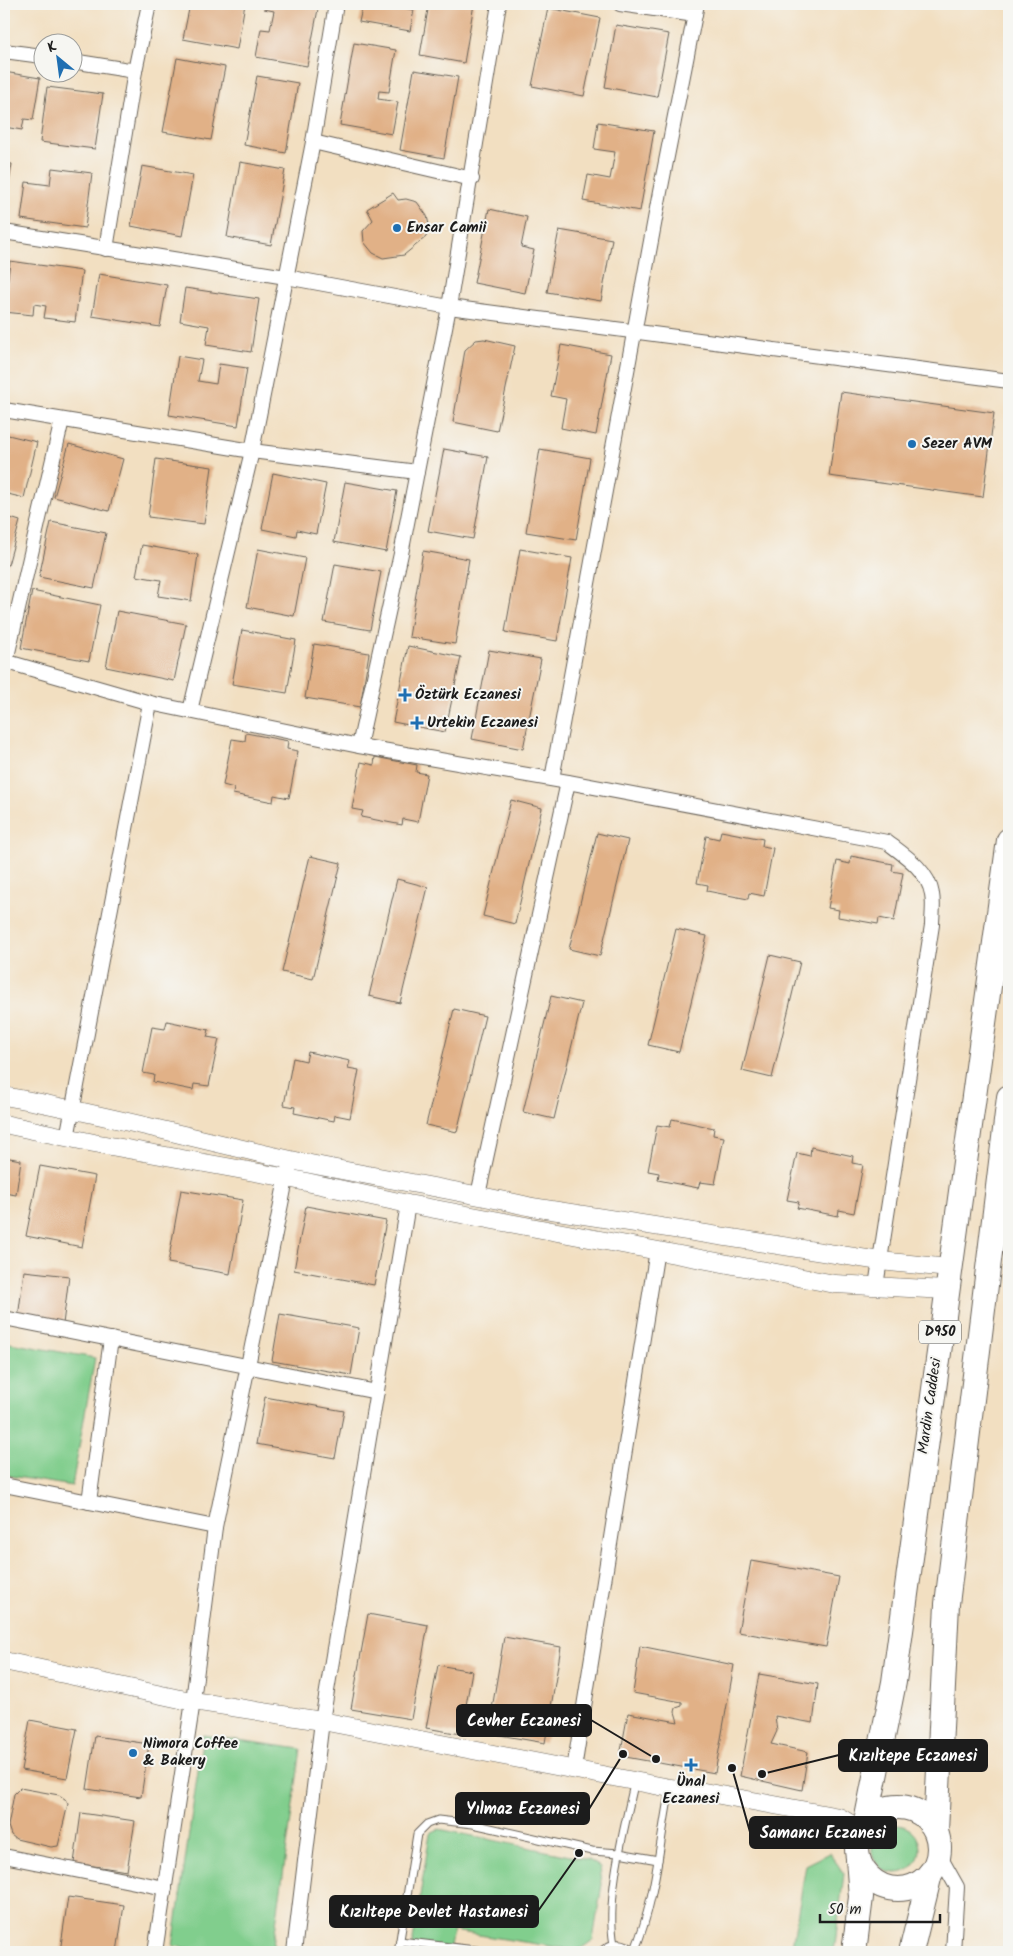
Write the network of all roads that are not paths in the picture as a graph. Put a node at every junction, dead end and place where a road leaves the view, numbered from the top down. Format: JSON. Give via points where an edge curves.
{"nodes":[{"id":1,"x":149,"y":4,"type":"edge"},
{"id":2,"x":336,"y":4,"type":"edge"},
{"id":3,"x":499,"y":4,"type":"edge"},
{"id":4,"x":620,"y":4,"type":"edge"},
{"id":5,"x":696,"y":9,"type":"edge"},
{"id":6,"x":4,"y":51,"type":"edge"},
{"id":7,"x":32,"y":55,"type":"edge"},
{"id":8,"x":82,"y":63,"type":"edge"},
{"id":9,"x":135,"y":71,"type":"junction"},
{"id":10,"x":313,"y":142,"type":"junction"},
{"id":11,"x":472,"y":179,"type":"junction"},
{"id":12,"x":4,"y":232,"type":"edge"},
{"id":13,"x":106,"y":249,"type":"junction"},
{"id":14,"x":286,"y":277,"type":"junction"},
{"id":15,"x":449,"y":307,"type":"junction"},
{"id":16,"x":634,"y":331,"type":"junction"},
{"id":17,"x":1009,"y":381,"type":"edge"},
{"id":18,"x":4,"y":410,"type":"edge"},
{"id":19,"x":62,"y":420,"type":"junction"},
{"id":20,"x":252,"y":451,"type":"junction"},
{"id":21,"x":418,"y":472,"type":"junction"},
{"id":22,"x":5,"y":661,"type":"edge"},
{"id":23,"x":150,"y":703,"type":"junction"},
{"id":24,"x":190,"y":711,"type":"junction"},
{"id":25,"x":359,"y":746,"type":"junction"},
{"id":26,"x":552,"y":779,"type":"junction"},
{"id":27,"x":568,"y":782,"type":"junction"},
{"id":28,"x":1009,"y":840,"type":"edge"},
{"id":29,"x":4,"y":1096,"type":"edge"},
{"id":30,"x":1009,"y":1097,"type":"edge"},
{"id":31,"x":71,"y":1108,"type":"junction"},
{"id":32,"x":4,"y":1124,"type":"edge"},
{"id":33,"x":67,"y":1138,"type":"junction"},
{"id":34,"x":290,"y":1160,"type":"junction"},
{"id":35,"x":288,"y":1178,"type":"junction"},
{"id":36,"x":478,"y":1195,"type":"junction"},
{"id":37,"x":408,"y":1204,"type":"junction"},
{"id":38,"x":657,"y":1250,"type":"junction"},
{"id":39,"x":880,"y":1261,"type":"junction"},
{"id":40,"x":948,"y":1279,"type":"junction"},
{"id":41,"x":876,"y":1286,"type":"junction"},
{"id":42,"x":4,"y":1318,"type":"edge"},
{"id":43,"x":111,"y":1339,"type":"junction"},
{"id":44,"x":248,"y":1365,"type":"junction"},
{"id":45,"x":377,"y":1392,"type":"junction"},
{"id":46,"x":4,"y":1485,"type":"edge"},
{"id":47,"x":89,"y":1502,"type":"junction"},
{"id":48,"x":215,"y":1528,"type":"junction"},
{"id":49,"x":4,"y":1661,"type":"edge"},
{"id":50,"x":193,"y":1701,"type":"junction"},
{"id":51,"x":322,"y":1721,"type":"junction"},
{"id":52,"x":574,"y":1770,"type":"junction"},
{"id":53,"x":635,"y":1780,"type":"junction"},
{"id":54,"x":670,"y":1788,"type":"junction"},
{"id":55,"x":864,"y":1826,"type":"junction"},
{"id":56,"x":936,"y":1831,"type":"junction"},
{"id":57,"x":619,"y":1852,"type":"junction"},
{"id":58,"x":4,"y":1856,"type":"edge"},
{"id":59,"x":858,"y":1858,"type":"junction"},
{"id":60,"x":658,"y":1860,"type":"junction"},
{"id":61,"x":935,"y":1864,"type":"junction"},
{"id":62,"x":165,"y":1888,"type":"junction"},
{"id":63,"x":400,"y":1941,"type":"junction"},
{"id":64,"x":614,"y":1944,"type":"junction"},
{"id":65,"x":456,"y":1950,"type":"edge"},
{"id":66,"x":481,"y":1951,"type":"edge"},
{"id":67,"x":155,"y":1952,"type":"edge"},
{"id":68,"x":294,"y":1952,"type":"edge"},
{"id":69,"x":398,"y":1952,"type":"edge"},
{"id":70,"x":492,"y":1952,"type":"edge"},
{"id":71,"x":601,"y":1952,"type":"edge"},
{"id":72,"x":634,"y":1952,"type":"edge"},
{"id":73,"x":854,"y":1952,"type":"edge"},
{"id":74,"x":911,"y":1952,"type":"edge"},
{"id":75,"x":954,"y":1952,"type":"edge"}],
"edges":[{"from":1,"to":9,"type":"street"},
{"from":2,"to":10,"type":"street"},
{"from":3,"to":11,"type":"street"},
{"from":4,"to":5,"type":"street"},
{"from":5,"to":16,"type":"street"},
{"from":6,"to":7,"type":"street"},
{"from":8,"to":9,"type":"street"},
{"from":9,"to":13,"type":"street"},
{"from":10,"to":11,"type":"street"},
{"from":10,"to":14,"type":"street"},
{"from":11,"to":15,"type":"street"},
{"from":12,"to":13,"type":"street"},
{"from":13,"to":14,"type":"street"},
{"from":14,"to":15,"type":"street"},
{"from":14,"to":20,"type":"street"},
{"from":15,"to":16,"type":"street"},
{"from":15,"to":21,"type":"street"},
{"from":16,"to":17,"type":"street"},
{"from":16,"to":26,"type":"street"},
{"from":18,"to":19,"type":"street"},
{"from":19,"to":20,"type":"street"},
{"from":19,"to":22,"type":"street"},
{"from":20,"to":21,"type":"street"},
{"from":20,"to":24,"type":"street"},
{"from":21,"to":25,"type":"street"},
{"from":22,"to":23,"type":"street"},
{"from":23,"to":24,"type":"street"},
{"from":23,"to":31,"type":"street"},
{"from":24,"to":25,"type":"street"},
{"from":25,"to":26,"type":"street"},
{"from":26,"to":27,"type":"street"},
{"from":27,"to":36,"type":"street"},
{"from":27,"to":39,"type":"street","via":[[886,842],[914,862],[932,893],[932,925]]},
{"from":28,"to":40,"type":"highway","name":"Mardin Caddesi","number":"D950"},
{"from":29,"to":31,"type":"street"},
{"from":30,"to":56,"type":"highway","number":"D950","via":[[947,1604]]},
{"from":31,"to":33,"type":"street"},
{"from":31,"to":34,"type":"street"},
{"from":32,"to":33,"type":"street"},
{"from":33,"to":35,"type":"street"},
{"from":34,"to":35,"type":"street"},
{"from":34,"to":36,"type":"street"},
{"from":35,"to":37,"type":"street"},
{"from":35,"to":44,"type":"street"},
{"from":36,"to":39,"type":"street","via":[[666,1230]]},
{"from":37,"to":38,"type":"street"},
{"from":37,"to":45,"type":"street"},
{"from":38,"to":41,"type":"street","via":[[835,1284]]},
{"from":38,"to":52,"type":"street"},
{"from":39,"to":40,"type":"street"},
{"from":39,"to":41,"type":"street"},
{"from":40,"to":41,"type":"street"},
{"from":40,"to":55,"type":"highway","name":"Mardin Caddesi","number":"D950","via":[[894,1682]]},
{"from":42,"to":43,"type":"street"},
{"from":43,"to":44,"type":"street"},
{"from":43,"to":47,"type":"street"},
{"from":44,"to":45,"type":"street"},
{"from":44,"to":48,"type":"street"},
{"from":45,"to":51,"type":"street"},
{"from":46,"to":47,"type":"street"},
{"from":47,"to":48,"type":"street"},
{"from":48,"to":50,"type":"street"},
{"from":49,"to":50,"type":"street"},
{"from":50,"to":51,"type":"street"},
{"from":50,"to":62,"type":"street"},
{"from":51,"to":52,"type":"street"},
{"from":51,"to":68,"type":"street"},
{"from":52,"to":53,"type":"street"},
{"from":53,"to":54,"type":"street"},
{"from":53,"to":57,"type":"lane"},
{"from":54,"to":55,"type":"street","via":[[839,1817]]},
{"from":54,"to":60,"type":"lane"},
{"from":55,"to":56,"type":"highway","via":[[884,1810],[896,1807],[920,1813]]},
{"from":55,"to":59,"type":"highway","name":"Mardin Caddesi","via":[[857,1844]]},
{"from":56,"to":61,"type":"highway","via":[[939,1843]]},
{"from":57,"to":60,"type":"lane"},
{"from":57,"to":63,"type":"lane","via":[[592,1851],[473,1824],[438,1820],[427,1824],[417,1834]]},
{"from":57,"to":64,"type":"lane","via":[[613,1910]]},
{"from":58,"to":62,"type":"street"},
{"from":59,"to":61,"type":"highway","via":[[872,1880],[884,1887],[897,1889],[923,1881]]},
{"from":59,"to":73,"type":"highway","name":"Mardin Caddesi","via":[[861,1897]]},
{"from":60,"to":72,"type":"lane","via":[[645,1926]]},
{"from":61,"to":74,"type":"highway"},
{"from":61,"to":75,"type":"street","via":[[957,1887]]},
{"from":62,"to":67,"type":"street"},
{"from":63,"to":65,"type":"lane"},
{"from":63,"to":69,"type":"lane"},
{"from":64,"to":71,"type":"lane"},
{"from":64,"to":72,"type":"lane","via":[[626,1945]]},
{"from":65,"to":66,"type":"lane"},
{"from":66,"to":70,"type":"lane"}]}
